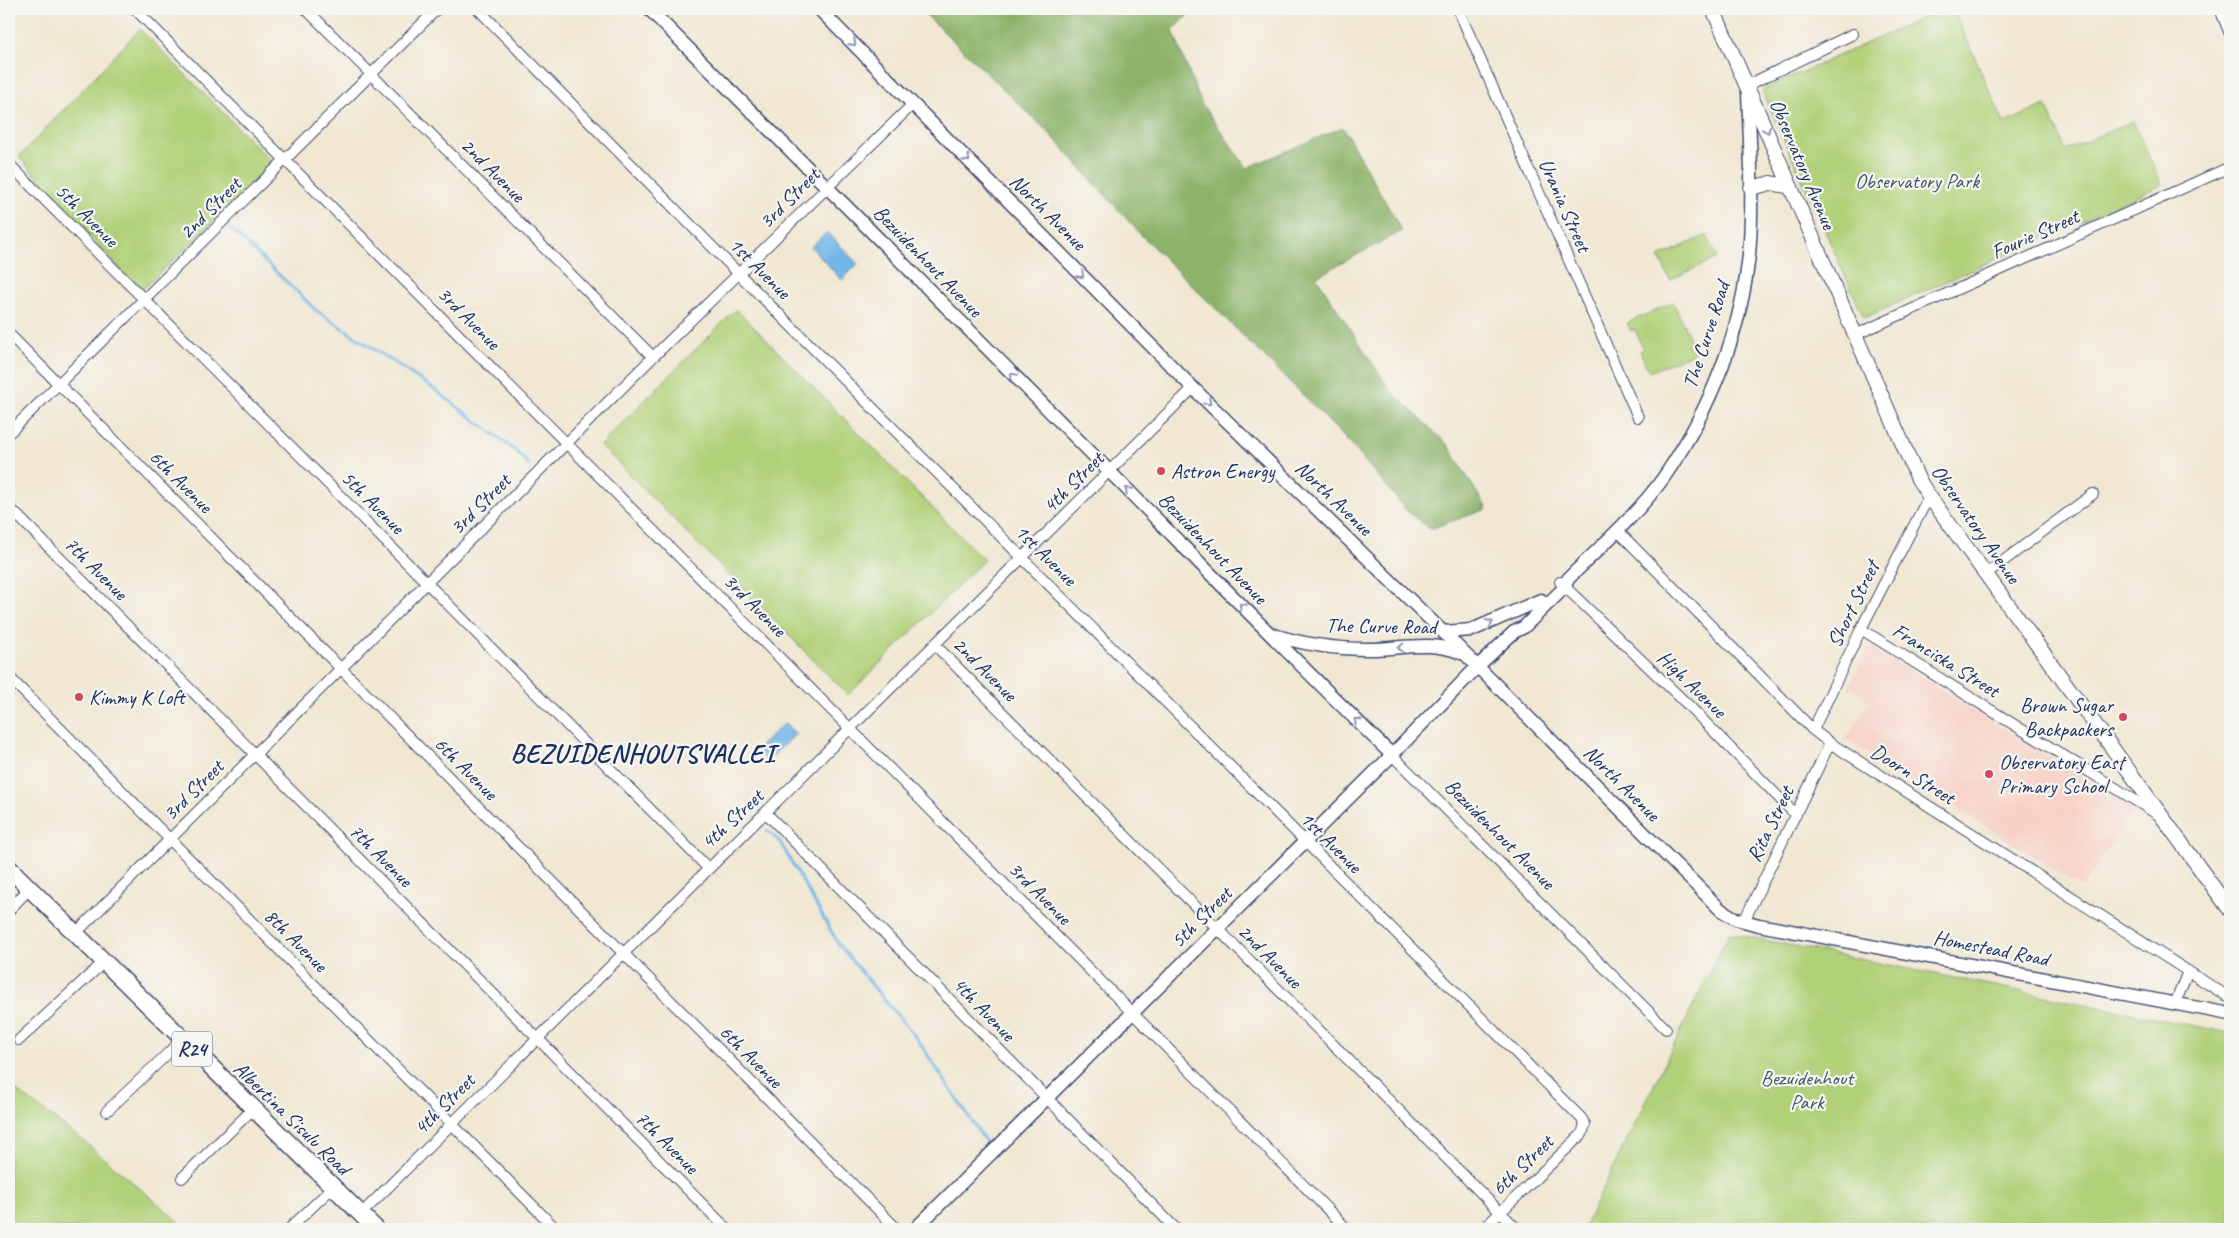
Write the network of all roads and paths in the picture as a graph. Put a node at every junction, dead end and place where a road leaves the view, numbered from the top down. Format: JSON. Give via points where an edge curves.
{"nodes":[{"id":1,"x":135,"y":9,"type":"edge"},
{"id":2,"x":306,"y":9,"type":"edge"},
{"id":3,"x":437,"y":9,"type":"edge"},
{"id":4,"x":478,"y":9,"type":"edge"},
{"id":5,"x":649,"y":9,"type":"edge"},
{"id":6,"x":819,"y":9,"type":"edge"},
{"id":7,"x":1458,"y":9,"type":"edge"},
{"id":8,"x":1713,"y":9,"type":"edge"},
{"id":9,"x":2220,"y":9,"type":"edge"},
{"id":10,"x":1853,"y":34,"type":"dead end"},
{"id":11,"x":2230,"y":34,"type":"edge"},
{"id":12,"x":371,"y":75,"type":"junction"},
{"id":13,"x":1748,"y":85,"type":"junction"},
{"id":14,"x":913,"y":104,"type":"junction"},
{"id":15,"x":285,"y":160,"type":"junction"},
{"id":16,"x":9,"y":164,"type":"edge"},
{"id":17,"x":2230,"y":167,"type":"edge"},
{"id":18,"x":828,"y":186,"type":"junction"},
{"id":19,"x":1791,"y":186,"type":"junction"},
{"id":20,"x":1751,"y":188,"type":"junction"},
{"id":21,"x":739,"y":274,"type":"junction"},
{"id":22,"x":145,"y":299,"type":"junction"},
{"id":23,"x":9,"y":334,"type":"edge"},
{"id":24,"x":1855,"y":335,"type":"junction"},
{"id":25,"x":653,"y":357,"type":"junction"},
{"id":26,"x":58,"y":384,"type":"junction"},
{"id":27,"x":1193,"y":388,"type":"junction"},
{"id":28,"x":1638,"y":417,"type":"dead end"},
{"id":29,"x":9,"y":434,"type":"edge"},
{"id":30,"x":568,"y":443,"type":"junction"},
{"id":31,"x":1110,"y":472,"type":"junction"},
{"id":32,"x":2092,"y":494,"type":"dead end"},
{"id":33,"x":1929,"y":496,"type":"junction"},
{"id":34,"x":9,"y":507,"type":"edge"},
{"id":35,"x":1618,"y":531,"type":"junction"},
{"id":36,"x":1023,"y":558,"type":"junction"},
{"id":37,"x":1986,"y":574,"type":"junction"},
{"id":38,"x":427,"y":583,"type":"junction"},
{"id":39,"x":1564,"y":583,"type":"junction"},
{"id":40,"x":1541,"y":600,"type":"junction"},
{"id":41,"x":1431,"y":620,"type":"junction"},
{"id":42,"x":1861,"y":629,"type":"junction"},
{"id":43,"x":1267,"y":632,"type":"junction"},
{"id":44,"x":1443,"y":632,"type":"junction"},
{"id":45,"x":1514,"y":632,"type":"junction"},
{"id":46,"x":935,"y":645,"type":"junction"},
{"id":47,"x":1426,"y":646,"type":"junction"},
{"id":48,"x":1465,"y":655,"type":"junction"},
{"id":49,"x":1477,"y":667,"type":"junction"},
{"id":50,"x":340,"y":668,"type":"junction"},
{"id":51,"x":9,"y":677,"type":"edge"},
{"id":52,"x":852,"y":729,"type":"junction"},
{"id":53,"x":1813,"y":730,"type":"junction"},
{"id":54,"x":1830,"y":743,"type":"junction"},
{"id":55,"x":255,"y":754,"type":"junction"},
{"id":56,"x":1392,"y":755,"type":"junction"},
{"id":57,"x":766,"y":813,"type":"junction"},
{"id":58,"x":1796,"y":815,"type":"junction"},
{"id":59,"x":2163,"y":818,"type":"junction"},
{"id":60,"x":169,"y":840,"type":"junction"},
{"id":61,"x":1305,"y":842,"type":"junction"},
{"id":62,"x":9,"y":868,"type":"edge"},
{"id":63,"x":708,"y":868,"type":"junction"},
{"id":64,"x":30,"y":888,"type":"junction"},
{"id":65,"x":9,"y":910,"type":"edge"},
{"id":66,"x":2230,"y":910,"type":"edge"},
{"id":67,"x":1744,"y":921,"type":"junction"},
{"id":68,"x":1217,"y":930,"type":"junction"},
{"id":69,"x":75,"y":934,"type":"junction"},
{"id":70,"x":623,"y":953,"type":"junction"},
{"id":71,"x":104,"y":962,"type":"junction"},
{"id":72,"x":2188,"y":971,"type":"junction"},
{"id":73,"x":2230,"y":998,"type":"edge"},
{"id":74,"x":2175,"y":1004,"type":"junction"},
{"id":75,"x":1132,"y":1014,"type":"junction"},
{"id":76,"x":2230,"y":1014,"type":"edge"},
{"id":77,"x":1666,"y":1029,"type":"dead end"},
{"id":78,"x":537,"y":1038,"type":"junction"},
{"id":79,"x":18,"y":1040,"type":"dead end"},
{"id":80,"x":182,"y":1040,"type":"junction"},
{"id":81,"x":1046,"y":1100,"type":"junction"},
{"id":82,"x":253,"y":1109,"type":"junction"},
{"id":83,"x":107,"y":1111,"type":"dead end"},
{"id":84,"x":451,"y":1124,"type":"junction"},
{"id":85,"x":1585,"y":1128,"type":"joint"},
{"id":86,"x":182,"y":1178,"type":"dead end"},
{"id":87,"x":332,"y":1188,"type":"junction"},
{"id":88,"x":1500,"y":1213,"type":"junction"},
{"id":89,"x":361,"y":1214,"type":"junction"},
{"id":90,"x":289,"y":1229,"type":"edge"},
{"id":91,"x":376,"y":1229,"type":"edge"},
{"id":92,"x":556,"y":1229,"type":"edge"},
{"id":93,"x":727,"y":1229,"type":"edge"},
{"id":94,"x":897,"y":1229,"type":"edge"},
{"id":95,"x":915,"y":1229,"type":"edge"},
{"id":96,"x":1176,"y":1229,"type":"edge"},
{"id":97,"x":1347,"y":1229,"type":"edge"},
{"id":98,"x":1484,"y":1229,"type":"edge"},
{"id":99,"x":1517,"y":1229,"type":"edge"}],
"edges":[{"from":1,"to":15,"type":"street","name":"3rd Avenue"},
{"from":2,"to":12,"type":"street","name":"2nd Avenue"},
{"from":3,"to":12,"type":"street","name":"2nd Street"},
{"from":4,"to":21,"type":"street","name":"1st Avenue"},
{"from":5,"to":18,"type":"street","name":"Bezuidenhout Avenue"},
{"from":6,"to":14,"type":"street","name":"North Avenue","one_way":true},
{"from":7,"to":28,"type":"street","name":"Urania Street"},
{"from":8,"to":13,"type":"main road","name":"Observatory Avenue"},
{"from":9,"to":11,"type":"street"},
{"from":10,"to":13,"type":"street"},
{"from":12,"to":15,"type":"street","name":"2nd Street"},
{"from":12,"to":25,"type":"street","name":"2nd Avenue"},
{"from":13,"to":19,"type":"main road","name":"Observatory Avenue","one_way":true},
{"from":13,"to":20,"type":"street","name":"The Curve Road"},
{"from":14,"to":18,"type":"street","name":"3rd Street"},
{"from":14,"to":27,"type":"street","name":"North Avenue","one_way":true},
{"from":15,"to":22,"type":"street","name":"2nd Street"},
{"from":15,"to":30,"type":"street","name":"3rd Avenue"},
{"from":16,"to":22,"type":"street","name":"5th Avenue"},
{"from":17,"to":24,"type":"street","name":"Fourie Street"},
{"from":18,"to":21,"type":"street","name":"3rd Street"},
{"from":31,"to":18,"type":"street","name":"Bezuidenhout Avenue","one_way":true},
{"from":19,"to":20,"type":"main road","via":[[1771,183]]},
{"from":19,"to":24,"type":"main road","name":"Observatory Avenue"},
{"from":20,"to":35,"type":"street","name":"The Curve Road","via":[[1747,270],[1722,367],[1696,424],[1663,477]]},
{"from":21,"to":25,"type":"street","name":"3rd Street"},
{"from":21,"to":36,"type":"street","name":"1st Avenue"},
{"from":22,"to":26,"type":"street","name":"2nd Street"},
{"from":22,"to":38,"type":"street","name":"5th Avenue"},
{"from":23,"to":26,"type":"street","name":"6th Avenue"},
{"from":24,"to":33,"type":"main road","name":"Observatory Avenue","via":[[1910,462]]},
{"from":25,"to":30,"type":"street","name":"3rd Street"},
{"from":26,"to":29,"type":"street","name":"2nd Street"},
{"from":26,"to":50,"type":"street","name":"6th Avenue"},
{"from":27,"to":31,"type":"street","name":"4th Street"},
{"from":27,"to":41,"type":"street","name":"North Avenue","one_way":true},
{"from":30,"to":38,"type":"street","name":"3rd Street"},
{"from":30,"to":52,"type":"street","name":"3rd Avenue"},
{"from":31,"to":36,"type":"street","name":"4th Street"},
{"from":43,"to":31,"type":"street","name":"Bezuidenhout Avenue","one_way":true},
{"from":32,"to":37,"type":"street"},
{"from":33,"to":37,"type":"main road","name":"Observatory Avenue"},
{"from":33,"to":42,"type":"street","name":"Short Street"},
{"from":34,"to":55,"type":"street","name":"7th Avenue"},
{"from":35,"to":39,"type":"street","name":"The Curve Road"},
{"from":35,"to":53,"type":"street","name":"Doorn Street"},
{"from":36,"to":46,"type":"street","name":"4th Street"},
{"from":36,"to":61,"type":"street","name":"1st Avenue"},
{"from":37,"to":59,"type":"main road","name":"Observatory Avenue"},
{"from":38,"to":50,"type":"street","name":"3rd Street"},
{"from":38,"to":63,"type":"street","name":"5th Avenue"},
{"from":39,"to":40,"type":"street","name":"5th Street"},
{"from":39,"to":45,"type":"street","name":"5th Street","via":[[1524,627]]},
{"from":39,"to":58,"type":"street","name":"High Avenue"},
{"from":44,"to":40,"type":"street","one_way":true,"via":[[1472,630]]},
{"from":40,"to":45,"type":"street","name":"5th Street"},
{"from":41,"to":44,"type":"street","name":"North Avenue"},
{"from":41,"to":47,"type":"street","via":[[1432,633]]},
{"from":42,"to":53,"type":"street","name":"Short Street"},
{"from":42,"to":59,"type":"street","name":"Franciska Street"},
{"from":47,"to":43,"type":"street","name":"The Curve Road","one_way":true,"via":[[1320,647]]},
{"from":56,"to":43,"type":"street","name":"Bezuidenhout Avenue","one_way":true},
{"from":44,"to":48,"type":"street","name":"North Avenue"},
{"from":45,"to":49,"type":"street","name":"5th Street"},
{"from":46,"to":52,"type":"street","name":"4th Street"},
{"from":46,"to":68,"type":"street","name":"2nd Avenue"},
{"from":47,"to":48,"type":"street","name":"The Curve Road","via":[[1443,646]]},
{"from":48,"to":49,"type":"street","name":"North Avenue"},
{"from":49,"to":56,"type":"street","name":"5th Street"},
{"from":49,"to":67,"type":"street","name":"North Avenue","via":[[1714,904],[1730,916]]},
{"from":50,"to":55,"type":"street","name":"3rd Street"},
{"from":50,"to":70,"type":"street","name":"6th Avenue"},
{"from":51,"to":60,"type":"street","name":"8th Avenue"},
{"from":52,"to":57,"type":"street","name":"4th Street"},
{"from":52,"to":75,"type":"street","name":"3rd Avenue"},
{"from":53,"to":54,"type":"street","name":"Doorn Street"},
{"from":54,"to":58,"type":"street","name":"Rita Street"},
{"from":54,"to":72,"type":"street","name":"Doorn Street"},
{"from":55,"to":60,"type":"street","name":"3rd Street"},
{"from":55,"to":78,"type":"street","name":"7th Avenue"},
{"from":56,"to":61,"type":"street","name":"5th Street"},
{"from":56,"to":77,"type":"street","name":"Bezuidenhout Avenue"},
{"from":57,"to":63,"type":"street","name":"4th Street"},
{"from":57,"to":81,"type":"street","name":"4th Avenue"},
{"from":58,"to":67,"type":"street","name":"Rita Street"},
{"from":59,"to":66,"type":"main road","name":"Observatory Avenue"},
{"from":60,"to":69,"type":"street","name":"3rd Street"},
{"from":60,"to":84,"type":"street","name":"8th Avenue"},
{"from":61,"to":68,"type":"street","name":"5th Street"},
{"from":61,"to":85,"type":"street","name":"1st Avenue","via":[[1580,1118]]},
{"from":62,"to":64,"type":"main road","name":"Albertina Sisulu Road","number":"R24"},
{"from":63,"to":70,"type":"street","name":"4th Street"},
{"from":64,"to":65,"type":"street"},
{"from":64,"to":69,"type":"main road","name":"Albertina Sisulu Road","number":"R24"},
{"from":67,"to":74,"type":"street","name":"Homestead Road"},
{"from":68,"to":75,"type":"street","name":"5th Street"},
{"from":68,"to":88,"type":"street","name":"2nd Avenue"},
{"from":69,"to":71,"type":"main road","name":"Albertina Sisulu Road","number":"R24"},
{"from":70,"to":78,"type":"street","name":"4th Street"},
{"from":70,"to":94,"type":"street","name":"6th Avenue"},
{"from":71,"to":79,"type":"street"},
{"from":71,"to":80,"type":"main road","name":"Albertina Sisulu Road","number":"R24"},
{"from":72,"to":73,"type":"street","name":"Doorn Street"},
{"from":72,"to":74,"type":"street"},
{"from":74,"to":76,"type":"street","name":"Homestead Road"},
{"from":75,"to":81,"type":"street","name":"5th Street"},
{"from":75,"to":97,"type":"street","name":"3rd Avenue"},
{"from":78,"to":84,"type":"street","name":"4th Street"},
{"from":78,"to":93,"type":"street","name":"7th Avenue"},
{"from":80,"to":82,"type":"main road","name":"Albertina Sisulu Road","number":"R24"},
{"from":80,"to":83,"type":"street"},
{"from":81,"to":95,"type":"street","name":"5th Street"},
{"from":81,"to":96,"type":"street","name":"4th Avenue"},
{"from":82,"to":86,"type":"street"},
{"from":82,"to":87,"type":"main road","name":"Albertina Sisulu Road","number":"R24"},
{"from":84,"to":89,"type":"street","name":"4th Street"},
{"from":84,"to":92,"type":"street","name":"8th Avenue"},
{"from":85,"to":88,"type":"street","name":"6th Street"},
{"from":87,"to":89,"type":"main road","name":"Albertina Sisulu Road","number":"R24"},
{"from":87,"to":90,"type":"street"},
{"from":88,"to":98,"type":"street","name":"6th Street"},
{"from":88,"to":99,"type":"street","name":"2nd Avenue"},
{"from":89,"to":91,"type":"main road","name":"Albertina Sisulu Road","number":"R24"}]}
